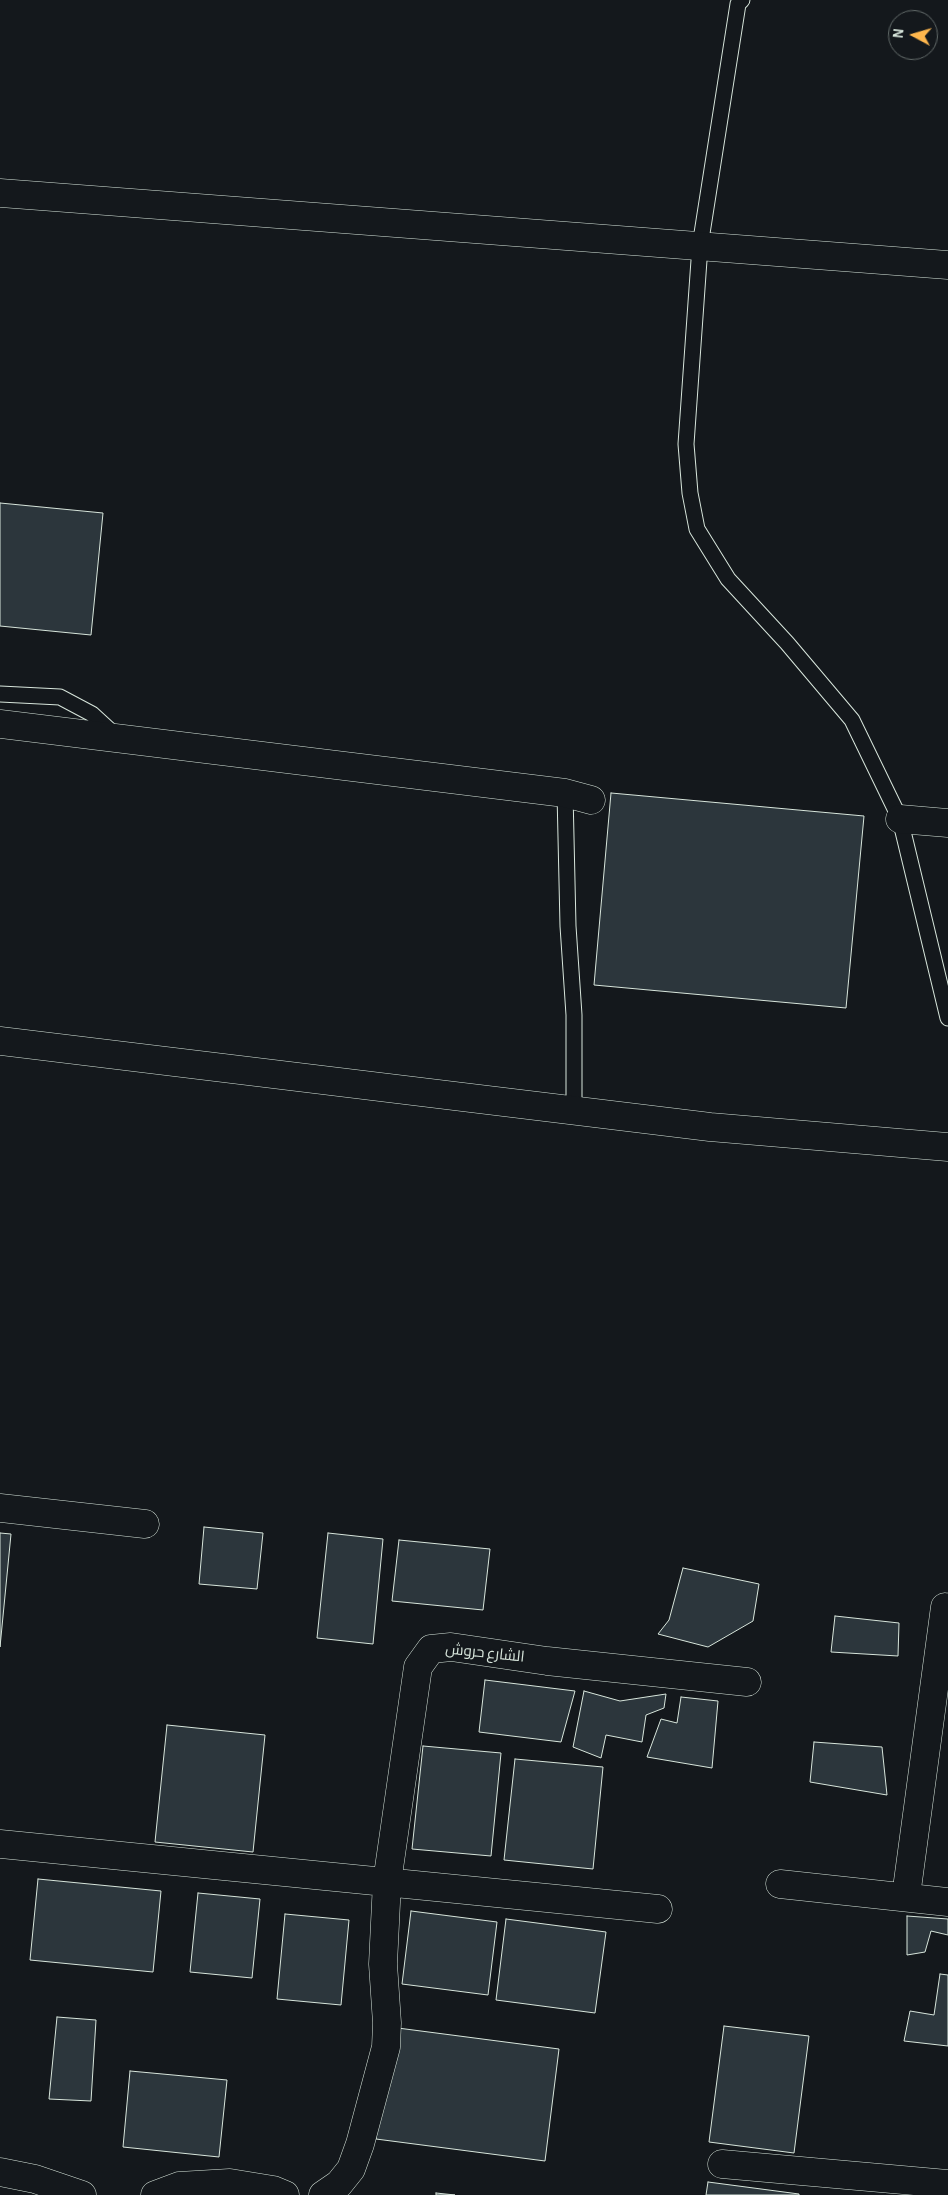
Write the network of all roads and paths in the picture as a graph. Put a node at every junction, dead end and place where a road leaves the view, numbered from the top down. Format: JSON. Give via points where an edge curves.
{"nodes":[{"id":1,"x":742,"y":0,"type":"edge"},
{"id":2,"x":0,"y":193,"type":"edge"},
{"id":3,"x":700,"y":246,"type":"junction"},
{"id":4,"x":948,"y":265,"type":"edge"},
{"id":5,"x":0,"y":694,"type":"edge"},
{"id":6,"x":0,"y":724,"type":"edge"},
{"id":7,"x":118,"y":738,"type":"junction"},
{"id":8,"x":565,"y":793,"type":"junction"},
{"id":9,"x":591,"y":800,"type":"dead end"},
{"id":10,"x":900,"y":819,"type":"junction"},
{"id":11,"x":948,"y":823,"type":"edge"},
{"id":12,"x":948,"y":1018,"type":"edge"},
{"id":13,"x":0,"y":1042,"type":"edge"},
{"id":14,"x":574,"y":1111,"type":"junction"},
{"id":15,"x":948,"y":1147,"type":"edge"},
{"id":16,"x":0,"y":1508,"type":"edge"},
{"id":17,"x":145,"y":1524,"type":"dead end"},
{"id":18,"x":945,"y":1608,"type":"dead end"},
{"id":19,"x":747,"y":1682,"type":"dead end"},
{"id":20,"x":0,"y":1844,"type":"edge"},
{"id":21,"x":387,"y":1882,"type":"junction"},
{"id":22,"x":780,"y":1884,"type":"dead end"},
{"id":23,"x":906,"y":1896,"type":"junction"},
{"id":24,"x":948,"y":1902,"type":"edge"},
{"id":25,"x":658,"y":1909,"type":"dead end"},
{"id":26,"x":722,"y":2164,"type":"dead end"},
{"id":27,"x":0,"y":2172,"type":"edge"},
{"id":28,"x":948,"y":2184,"type":"edge"},
{"id":29,"x":82,"y":2195,"type":"edge"},
{"id":30,"x":155,"y":2195,"type":"edge"},
{"id":31,"x":285,"y":2195,"type":"edge"},
{"id":32,"x":323,"y":2195,"type":"edge"}],
"edges":[{"from":1,"to":3,"type":"lane","via":[[738,4]]},
{"from":2,"to":3,"type":"street"},
{"from":3,"to":4,"type":"street"},
{"from":3,"to":10,"type":"lane","via":[[686,444],[697,529],[728,579],[852,720]]},
{"from":5,"to":7,"type":"lane","via":[[60,697],[92,714]]},
{"from":6,"to":7,"type":"street"},
{"from":7,"to":8,"type":"street"},
{"from":8,"to":9,"type":"street"},
{"from":8,"to":14,"type":"lane","via":[[574,1015]]},
{"from":10,"to":11,"type":"street"},
{"from":10,"to":12,"type":"lane"},
{"from":13,"to":14,"type":"street"},
{"from":14,"to":15,"type":"street","via":[[710,1127]]},
{"from":16,"to":17,"type":"street"},
{"from":18,"to":23,"type":"street"},
{"from":19,"to":21,"type":"street","name":"الشارع حروش","via":[[547,1661],[451,1647],[431,1649],[418,1667]]},
{"from":20,"to":21,"type":"street"},
{"from":21,"to":25,"type":"street"},
{"from":21,"to":32,"type":"street","name":"الشارع حروش","via":[[382,1964],[388,2023],[386,2047],[351,2169],[339,2184]]},
{"from":22,"to":23,"type":"street"},
{"from":23,"to":24,"type":"street"},
{"from":26,"to":28,"type":"street"},
{"from":27,"to":29,"type":"street","via":[[35,2178]]},
{"from":30,"to":31,"type":"street","via":[[178,2186],[230,2183]]}]}
